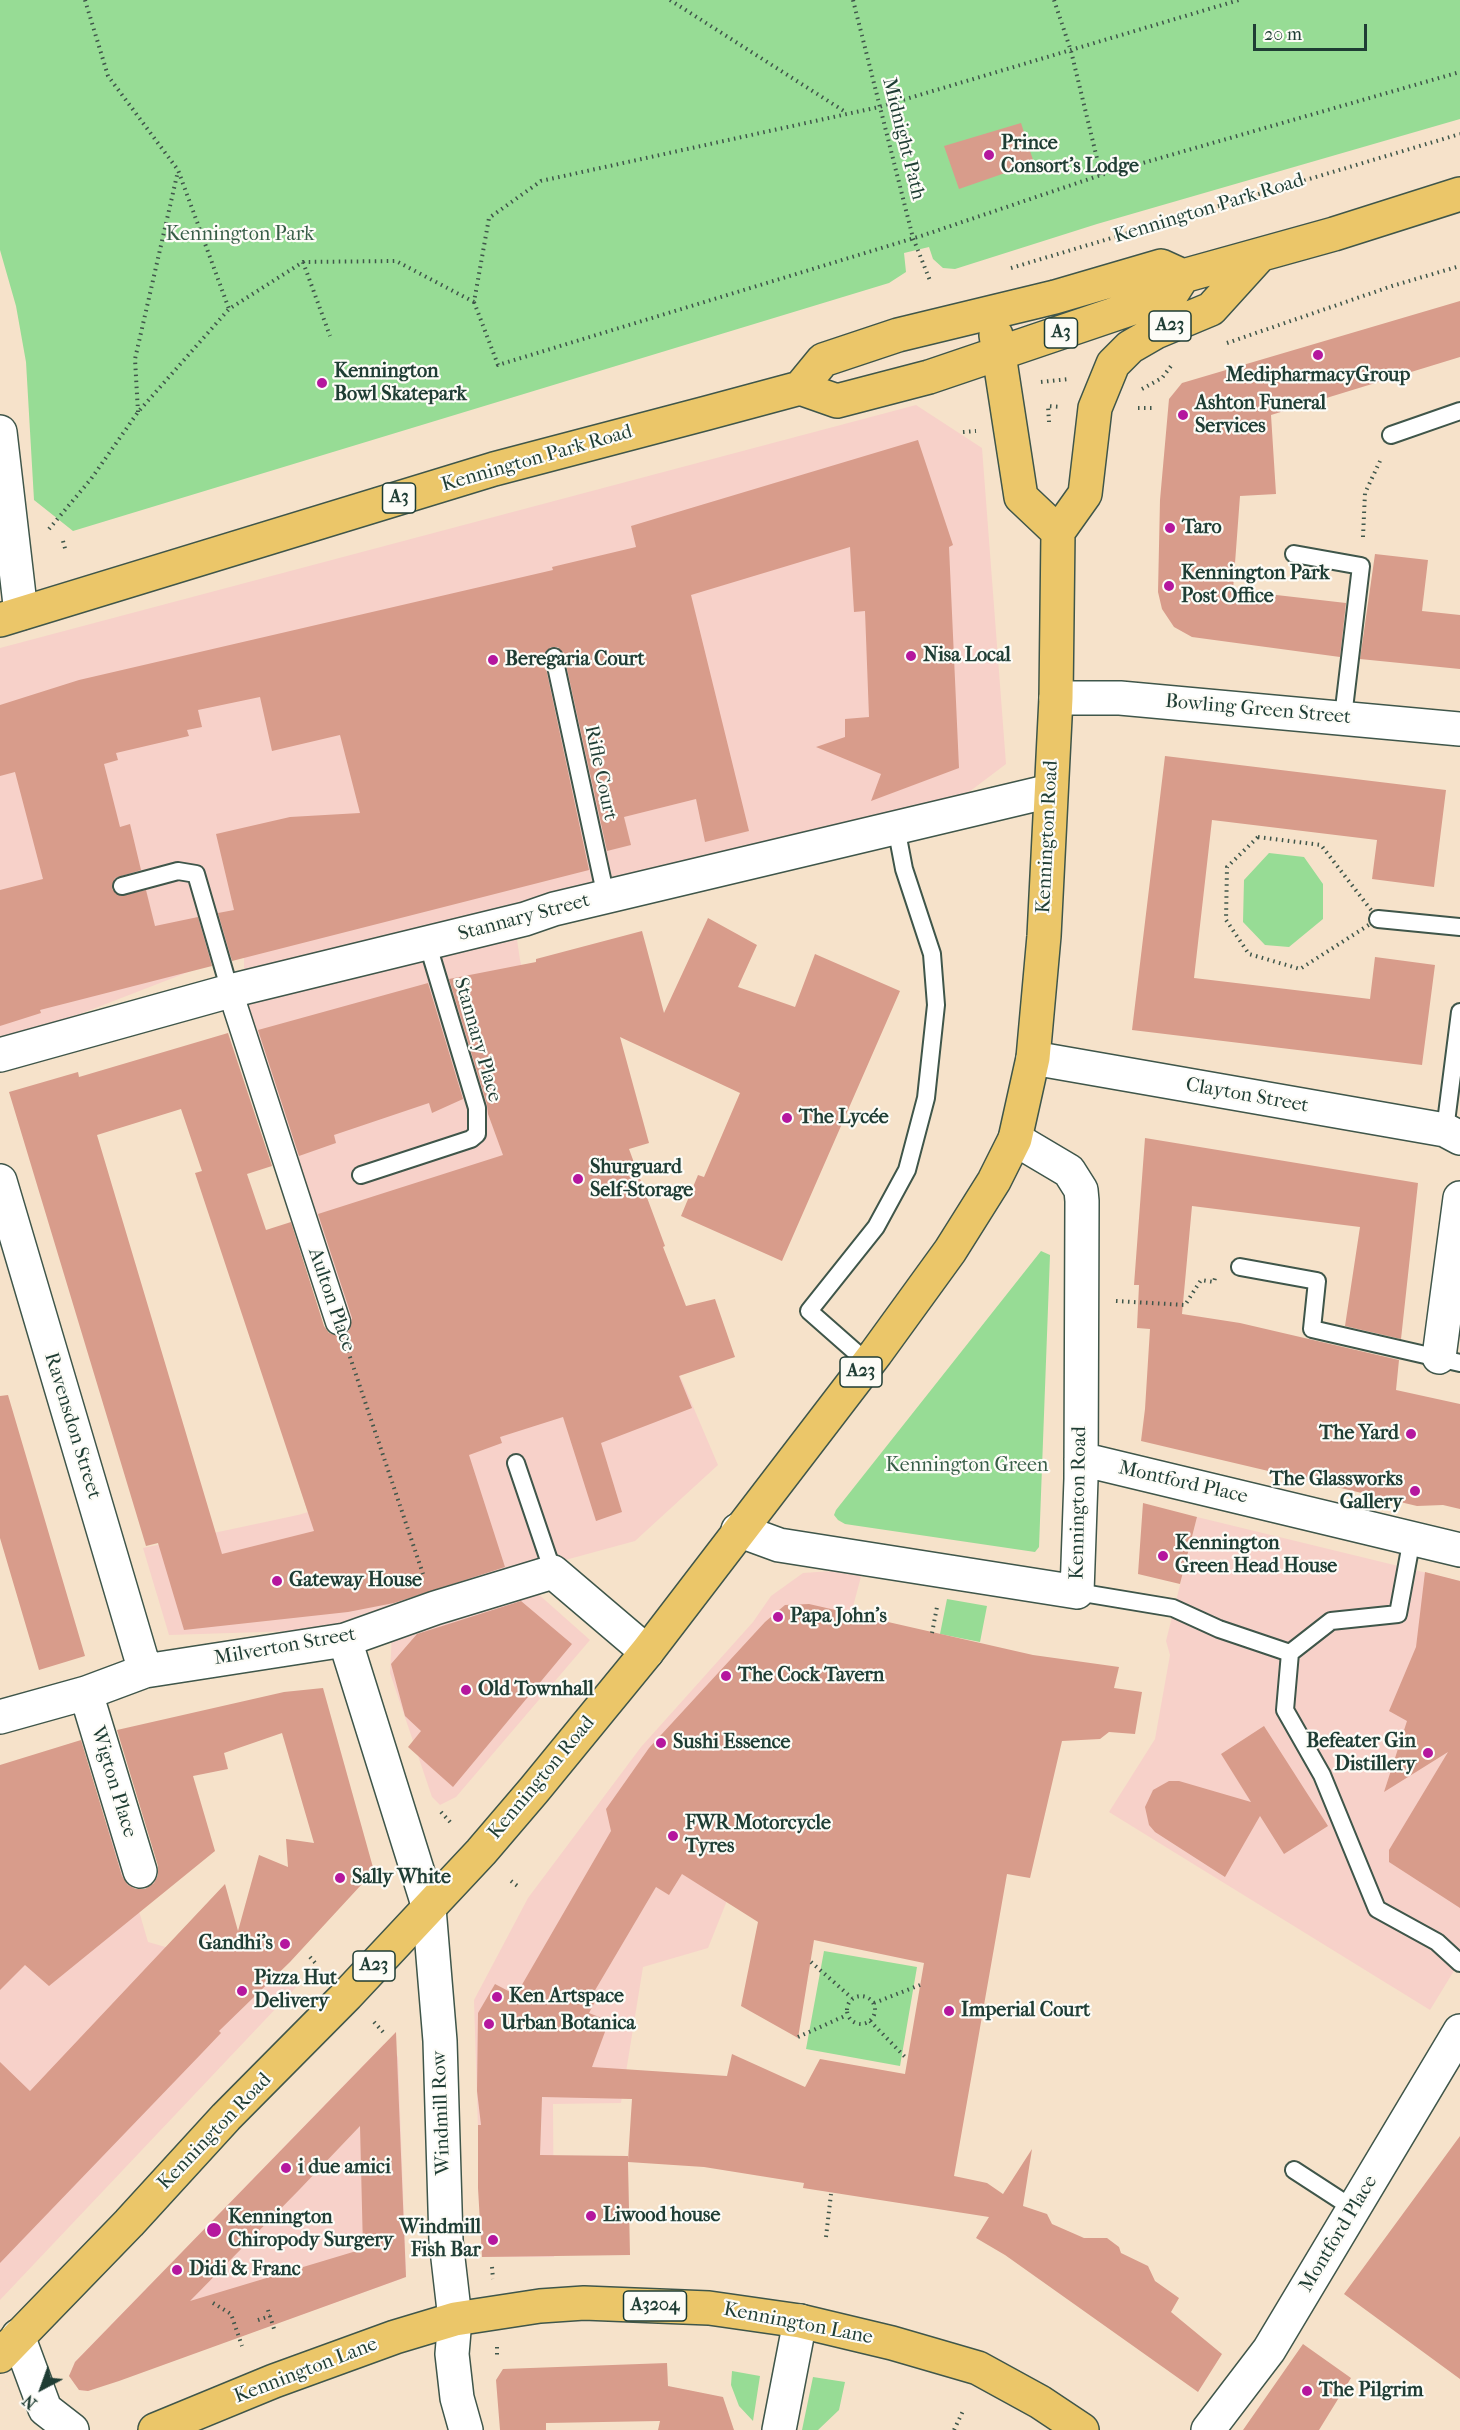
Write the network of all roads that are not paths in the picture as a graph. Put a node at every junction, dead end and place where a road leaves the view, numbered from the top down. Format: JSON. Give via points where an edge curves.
{"nodes":[{"id":1,"x":1460,"y":194,"type":"edge"},
{"id":2,"x":1260,"y":255,"type":"junction"},
{"id":3,"x":1183,"y":276,"type":"junction"},
{"id":4,"x":992,"y":312,"type":"junction"},
{"id":5,"x":1000,"y":354,"type":"junction"},
{"id":6,"x":800,"y":388,"type":"junction"},
{"id":7,"x":1460,"y":411,"type":"edge"},
{"id":8,"x":0,"y":432,"type":"edge"},
{"id":9,"x":1391,"y":435,"type":"road end"},
{"id":10,"x":1058,"y":532,"type":"junction"},
{"id":11,"x":1294,"y":554,"type":"dead end"},
{"id":12,"x":10,"y":616,"type":"edge"},
{"id":13,"x":554,"y":657,"type":"dead end"},
{"id":14,"x":1056,"y":698,"type":"junction"},
{"id":15,"x":1343,"y":717,"type":"junction"},
{"id":16,"x":1446,"y":727,"type":"edge"},
{"id":17,"x":1050,"y":791,"type":"junction"},
{"id":18,"x":896,"y":827,"type":"junction"},
{"id":19,"x":122,"y":886,"type":"dead end"},
{"id":20,"x":606,"y":897,"type":"junction"},
{"id":21,"x":1378,"y":919,"type":"road end"},
{"id":22,"x":1460,"y":927,"type":"edge"},
{"id":23,"x":427,"y":942,"type":"junction"},
{"id":24,"x":230,"y":992,"type":"junction"},
{"id":25,"x":1460,"y":1012,"type":"edge"},
{"id":26,"x":0,"y":1055,"type":"edge"},
{"id":27,"x":1033,"y":1058,"type":"junction"},
{"id":28,"x":1453,"y":1134,"type":"edge"},
{"id":29,"x":1015,"y":1139,"type":"junction"},
{"id":30,"x":361,"y":1175,"type":"dead end"},
{"id":31,"x":0,"y":1181,"type":"edge"},
{"id":32,"x":1460,"y":1198,"type":"edge"},
{"id":33,"x":1240,"y":1268,"type":"road end"},
{"id":34,"x":338,"y":1322,"type":"road end"},
{"id":35,"x":1449,"y":1360,"type":"edge"},
{"id":36,"x":868,"y":1363,"type":"junction"},
{"id":37,"x":1081,"y":1458,"type":"junction"},
{"id":38,"x":516,"y":1463,"type":"dead end"},
{"id":39,"x":738,"y":1530,"type":"junction"},
{"id":40,"x":1412,"y":1538,"type":"junction"},
{"id":41,"x":1460,"y":1550,"type":"edge"},
{"id":42,"x":553,"y":1572,"type":"junction"},
{"id":43,"x":1077,"y":1592,"type":"junction"},
{"id":44,"x":345,"y":1640,"type":"junction"},
{"id":45,"x":647,"y":1652,"type":"junction"},
{"id":46,"x":1290,"y":1653,"type":"junction"},
{"id":47,"x":145,"y":1671,"type":"junction"},
{"id":48,"x":86,"y":1693,"type":"junction"},
{"id":49,"x":0,"y":1717,"type":"edge"},
{"id":50,"x":140,"y":1871,"type":"dead end"},
{"id":51,"x":429,"y":1908,"type":"junction"},
{"id":52,"x":1460,"y":1963,"type":"edge"},
{"id":53,"x":1460,"y":2031,"type":"edge"},
{"id":54,"x":1448,"y":2079,"type":"edge"},
{"id":55,"x":1294,"y":2170,"type":"dead end"},
{"id":56,"x":1354,"y":2209,"type":"junction"},
{"id":57,"x":455,"y":2319,"type":"junction"},
{"id":58,"x":800,"y":2320,"type":"junction"},
{"id":59,"x":9,"y":2346,"type":"edge"},
{"id":60,"x":72,"y":2430,"type":"edge"},
{"id":61,"x":155,"y":2430,"type":"edge"},
{"id":62,"x":466,"y":2430,"type":"edge"},
{"id":63,"x":779,"y":2430,"type":"edge"},
{"id":64,"x":1082,"y":2430,"type":"edge"},
{"id":65,"x":1208,"y":2430,"type":"edge"}],
"edges":[{"from":1,"to":2,"type":"highway"},
{"from":2,"to":3,"type":"highway"},
{"from":2,"to":10,"type":"highway","number":"A23","via":[[1211,309],[1156,332],[1130,347],[1113,364],[1095,408],[1085,494]]},
{"from":3,"to":4,"type":"highway","name":"Kennington Park Road","number":"A3","via":[[1161,266]]},
{"from":3,"to":5,"type":"highway","number":"A3","via":[[1172,295]]},
{"from":4,"to":5,"type":"highway"},
{"from":4,"to":6,"type":"highway","name":"Kennington Park Road","number":"A3","via":[[898,335],[823,360]]},
{"from":5,"to":6,"type":"highway","number":"A3","via":[[837,401]]},
{"from":5,"to":10,"type":"highway","via":[[1022,497]]},
{"from":6,"to":12,"type":"highway","name":"Kennington Park Road","number":"A3","via":[[494,469]]},
{"from":7,"to":9,"type":"lane"},
{"from":8,"to":12,"type":"street"},
{"from":10,"to":14,"type":"highway","name":"Kennington Road","number":"A23"},
{"from":11,"to":15,"type":"lane","via":[[1361,566]]},
{"from":13,"to":20,"type":"lane","name":"Rifle Court"},
{"from":14,"to":15,"type":"street","name":"Bowling Green Street","via":[[1120,698]]},
{"from":14,"to":17,"type":"highway","name":"Kennington Road","number":"A23"},
{"from":15,"to":16,"type":"street","name":"Bowling Green Street"},
{"from":17,"to":18,"type":"street","name":"Stannary Street"},
{"from":17,"to":27,"type":"highway","name":"Kennington Road","number":"A23","via":[[1044,936]]},
{"from":18,"to":20,"type":"street","name":"Stannary Street"},
{"from":18,"to":36,"type":"lane","via":[[904,868],[932,954],[936,1005],[926,1098],[907,1170],[876,1227],[809,1311]]},
{"from":19,"to":24,"type":"lane","via":[[178,871],[196,874]]},
{"from":20,"to":23,"type":"street","name":"Stannary Street"},
{"from":21,"to":22,"type":"lane"},
{"from":23,"to":24,"type":"street","name":"Stannary Street"},
{"from":23,"to":30,"type":"lane","name":"Stannary Place","via":[[477,1108],[477,1134]]},
{"from":24,"to":26,"type":"street","name":"Stannary Street"},
{"from":24,"to":34,"type":"street","name":"Aulton Place"},
{"from":25,"to":28,"type":"lane"},
{"from":27,"to":28,"type":"street","name":"Clayton Street"},
{"from":27,"to":29,"type":"highway","name":"Kennington Road","number":"A23"},
{"from":29,"to":36,"type":"highway","name":"Kennington Road","number":"A23","via":[[950,1251]]},
{"from":29,"to":37,"type":"street","name":"Kennington Road","via":[[1069,1171],[1081,1190]]},
{"from":31,"to":47,"type":"street","name":"Ravensdon Street"},
{"from":32,"to":35,"type":"street"},
{"from":33,"to":35,"type":"lane","via":[[1317,1281],[1312,1329]]},
{"from":36,"to":39,"type":"highway","name":"Kennington Road","number":"A23"},
{"from":37,"to":40,"type":"street","name":"Montford Place"},
{"from":37,"to":43,"type":"street","name":"Kennington Road"},
{"from":38,"to":42,"type":"lane"},
{"from":39,"to":43,"type":"street","name":"Kennington Road","via":[[779,1545]]},
{"from":39,"to":45,"type":"highway","name":"Kennington Road","number":"A23"},
{"from":40,"to":41,"type":"street","name":"Montford Place"},
{"from":40,"to":46,"type":"lane","via":[[1398,1614],[1331,1621]]},
{"from":42,"to":44,"type":"street","name":"Milverton Street"},
{"from":42,"to":45,"type":"street"},
{"from":43,"to":46,"type":"lane","via":[[1173,1608],[1219,1629]]},
{"from":44,"to":47,"type":"street","name":"Milverton Street"},
{"from":44,"to":51,"type":"street"},
{"from":45,"to":51,"type":"highway","name":"Kennington Road","number":"A23","via":[[481,1852]]},
{"from":46,"to":52,"type":"lane","via":[[1285,1710],[1322,1775],[1377,1909],[1437,1942]]},
{"from":47,"to":48,"type":"street","name":"Milverton Street"},
{"from":48,"to":49,"type":"street","name":"Milverton Street"},
{"from":48,"to":50,"type":"street","name":"Wigton Place"},
{"from":51,"to":57,"type":"street","name":"Windmill Row","via":[[440,2041],[446,2241]]},
{"from":51,"to":59,"type":"highway","name":"Kennington Road","number":"A23"},
{"from":53,"to":54,"type":"street","name":"Montford Place"},
{"from":54,"to":56,"type":"street","name":"Montford Place"},
{"from":55,"to":56,"type":"lane"},
{"from":56,"to":65,"type":"street","name":"Montford Place","via":[[1269,2350]]},
{"from":57,"to":58,"type":"highway","name":"Kennington Lane","number":"A3204","via":[[531,2307],[585,2304],[709,2308]]},
{"from":57,"to":61,"type":"highway","name":"Kennington Lane","number":"A3204","via":[[274,2381]]},
{"from":57,"to":62,"type":"street","name":"Windmill Row","via":[[454,2375]]},
{"from":58,"to":63,"type":"street"},
{"from":58,"to":64,"type":"highway","name":"Kennington Lane","number":"A3204","via":[[978,2367]]},
{"from":59,"to":60,"type":"street","via":[[45,2409]]}]}
